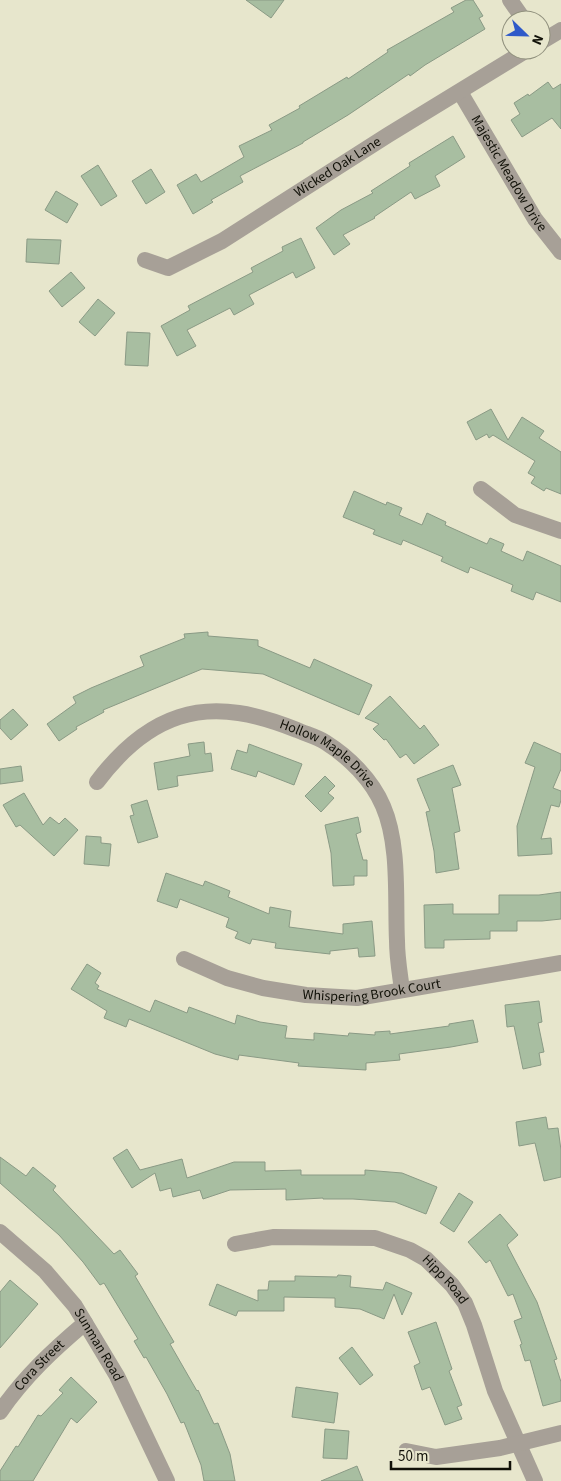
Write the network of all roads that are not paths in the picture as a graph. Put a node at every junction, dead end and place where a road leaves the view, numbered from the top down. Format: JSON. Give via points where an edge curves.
{"nodes":[{"id":1,"x":512,"y":60,"type":"edge"},
{"id":2,"x":460,"y":92,"type":"junction"},
{"id":3,"x":561,"y":252,"type":"edge"},
{"id":4,"x":146,"y":260,"type":"dead end"},
{"id":5,"x":480,"y":489,"type":"dead end"},
{"id":6,"x":561,"y":531,"type":"edge"},
{"id":7,"x":97,"y":782,"type":"dead end"},
{"id":8,"x":184,"y":959,"type":"dead end"},
{"id":9,"x":561,"y":963,"type":"edge"},
{"id":10,"x":402,"y":990,"type":"junction"},
{"id":11,"x":0,"y":1232,"type":"edge"},
{"id":12,"x":235,"y":1244,"type":"dead end"},
{"id":13,"x":85,"y":1323,"type":"junction"},
{"id":14,"x":0,"y":1412,"type":"edge"},
{"id":15,"x":561,"y":1434,"type":"edge"},
{"id":16,"x":519,"y":1443,"type":"junction"},
{"id":17,"x":406,"y":1451,"type":"dead end"},
{"id":18,"x":167,"y":1481,"type":"edge"},
{"id":19,"x":535,"y":1481,"type":"edge"}],
"edges":[{"from":1,"to":2,"type":"street","name":"Wicked Oak Lane"},
{"from":2,"to":3,"type":"street","name":"Majestic Meadow Drive","via":[[535,219]]},
{"from":2,"to":4,"type":"street","name":"Wicked Oak Lane","via":[[222,241],[168,268]]},
{"from":5,"to":6,"type":"street","via":[[515,515]]},
{"from":7,"to":10,"type":"street","name":"Hollow Maple Drive","via":[[129,746],[153,729],[179,717],[203,712],[257,716],[324,741],[357,768],[371,785],[383,806],[391,831]]},
{"from":8,"to":10,"type":"street","name":"Whispering Brook Court","via":[[227,978],[306,995],[357,998]]},
{"from":9,"to":10,"type":"street","name":"Whispering Brook Court"},
{"from":11,"to":13,"type":"street","name":"Sunman Road","via":[[45,1271]]},
{"from":12,"to":16,"type":"street","name":"Hipp Road","via":[[272,1237],[375,1238],[426,1259],[465,1303],[495,1391]]},
{"from":13,"to":14,"type":"street","name":"Cora Street","via":[[29,1374]]},
{"from":13,"to":18,"type":"street","name":"Sunman Road","via":[[117,1376]]},
{"from":15,"to":16,"type":"street"},
{"from":16,"to":17,"type":"street","via":[[436,1457]]},
{"from":16,"to":19,"type":"street","name":"Hipp Road"}]}
